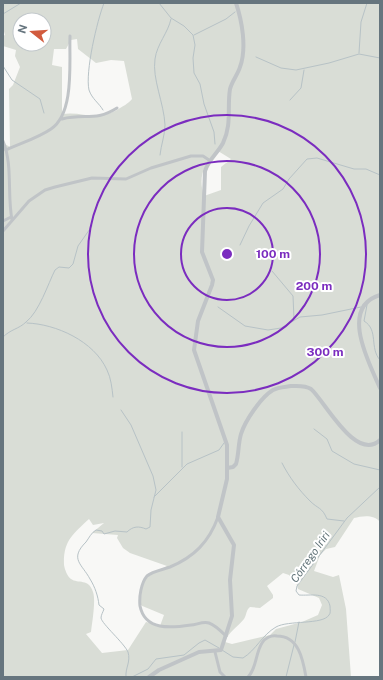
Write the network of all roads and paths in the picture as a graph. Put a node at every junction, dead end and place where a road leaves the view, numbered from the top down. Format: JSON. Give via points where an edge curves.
{"nodes":[{"id":1,"x":236,"y":3,"type":"edge"},
{"id":2,"x":70,"y":36,"type":"dead end"},
{"id":3,"x":117,"y":108,"type":"dead end"},
{"id":4,"x":66,"y":110,"type":"junction"},
{"id":5,"x":72,"y":115,"type":"junction"},
{"id":6,"x":61,"y":119,"type":"junction"},
{"id":7,"x":3,"y":141,"type":"edge"},
{"id":8,"x":5,"y":149,"type":"edge"},
{"id":9,"x":210,"y":160,"type":"junction"},
{"id":10,"x":12,"y":218,"type":"junction"},
{"id":11,"x":3,"y":220,"type":"edge"},
{"id":12,"x":3,"y":231,"type":"edge"},
{"id":13,"x":380,"y":295,"type":"edge"},
{"id":14,"x":380,"y":388,"type":"edge"},
{"id":15,"x":380,"y":440,"type":"edge"},
{"id":16,"x":227,"y":468,"type":"junction"},
{"id":17,"x":218,"y":517,"type":"junction"},
{"id":18,"x":226,"y":636,"type":"junction"},
{"id":19,"x":218,"y":651,"type":"junction"},
{"id":20,"x":149,"y":677,"type":"edge"},
{"id":21,"x":225,"y":677,"type":"edge"},
{"id":22,"x":248,"y":677,"type":"edge"},
{"id":23,"x":306,"y":677,"type":"edge"}],
"edges":[{"from":1,"to":9,"type":"street","via":[[242,36],[242,60],[230,89],[230,118],[226,134],[223,143]]},
{"from":2,"to":4,"type":"street"},
{"from":3,"to":5,"type":"street","via":[[99,117]]},
{"from":4,"to":5,"type":"street"},
{"from":4,"to":6,"type":"street"},
{"from":5,"to":6,"type":"street"},
{"from":6,"to":8,"type":"street","via":[[52,129]]},
{"from":7,"to":8,"type":"street"},
{"from":8,"to":10,"type":"street"},
{"from":9,"to":10,"type":"street","via":[[203,156],[191,156],[150,168],[126,179],[101,177],[68,182],[45,190],[23,206]]},
{"from":9,"to":16,"type":"street","via":[[205,171],[202,252],[213,280],[198,321],[194,350],[224,434]]},
{"from":10,"to":11,"type":"street"},
{"from":10,"to":12,"type":"street"},
{"from":13,"to":14,"type":"street","via":[[367,301],[358,327],[365,357]]},
{"from":15,"to":16,"type":"street","via":[[373,444],[363,443],[345,432],[308,387],[280,388],[271,392],[250,417],[241,434],[236,464]]},
{"from":16,"to":17,"type":"street","via":[[226,488]]},
{"from":17,"to":18,"type":"street","via":[[234,545],[230,580],[232,607]]},
{"from":17,"to":18,"type":"street","via":[[209,537],[198,550],[178,563],[147,576],[143,583],[140,604],[145,619],[156,626],[190,626],[206,622]]},
{"from":18,"to":19,"type":"street"},
{"from":19,"to":20,"type":"street","via":[[199,652]]},
{"from":19,"to":21,"type":"street","via":[[220,672]]},
{"from":22,"to":23,"type":"street","via":[[263,642],[276,636],[296,644]]}]}
